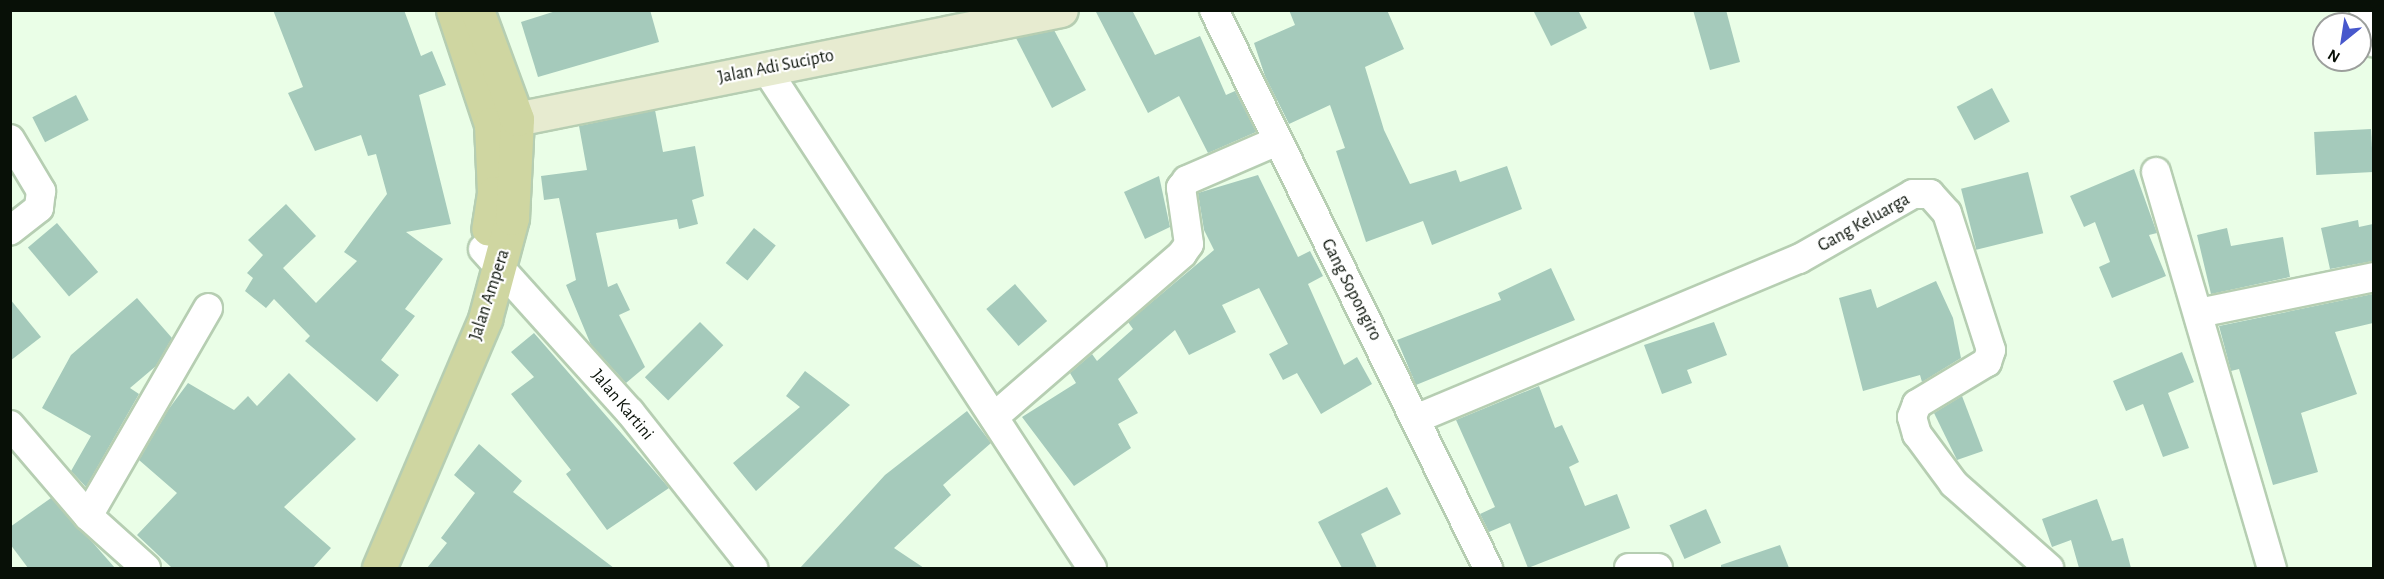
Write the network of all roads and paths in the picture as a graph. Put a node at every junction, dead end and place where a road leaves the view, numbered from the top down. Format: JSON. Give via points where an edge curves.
{"nodes":[{"id":1,"x":453,"y":10,"type":"edge"},
{"id":2,"x":477,"y":10,"type":"edge"},
{"id":3,"x":1061,"y":10,"type":"edge"},
{"id":4,"x":1214,"y":10,"type":"edge"},
{"id":5,"x":2364,"y":10,"type":"edge"},
{"id":6,"x":2373,"y":42,"type":"edge"},
{"id":7,"x":766,"y":69,"type":"junction"},
{"id":8,"x":504,"y":121,"type":"junction"},
{"id":9,"x":10,"y":139,"type":"edge"},
{"id":10,"x":1275,"y":142,"type":"junction"},
{"id":11,"x":2156,"y":172,"type":"dead end"},
{"id":12,"x":10,"y":231,"type":"edge"},
{"id":13,"x":493,"y":258,"type":"junction"},
{"id":14,"x":2373,"y":277,"type":"edge"},
{"id":15,"x":208,"y":308,"type":"dead end"},
{"id":16,"x":2199,"y":313,"type":"junction"},
{"id":17,"x":994,"y":417,"type":"junction"},
{"id":18,"x":1418,"y":418,"type":"junction"},
{"id":19,"x":10,"y":425,"type":"edge"},
{"id":20,"x":88,"y":516,"type":"junction"},
{"id":21,"x":146,"y":568,"type":"edge"},
{"id":22,"x":357,"y":568,"type":"edge"},
{"id":23,"x":379,"y":568,"type":"edge"},
{"id":24,"x":753,"y":568,"type":"edge"},
{"id":25,"x":1092,"y":568,"type":"edge"},
{"id":26,"x":1488,"y":568,"type":"edge"},
{"id":27,"x":1629,"y":568,"type":"edge"},
{"id":28,"x":1658,"y":568,"type":"edge"},
{"id":29,"x":2049,"y":568,"type":"edge"},
{"id":30,"x":2272,"y":568,"type":"edge"}],
"edges":[{"from":1,"to":8,"type":"main road","name":"Jalan Ampera"},
{"from":2,"to":8,"type":"main road","name":"Jalan Ampera"},
{"from":3,"to":7,"type":"street","name":"Jalan Adi Sucipto"},
{"from":4,"to":10,"type":"street","name":"Gang Sopongiro"},
{"from":5,"to":6,"type":"street"},
{"from":7,"to":8,"type":"street","name":"Jalan Adi Sucipto"},
{"from":7,"to":17,"type":"street"},
{"from":8,"to":13,"type":"main road","name":"Jalan Ampera","via":[[494,193]]},
{"from":9,"to":12,"type":"street","via":[[41,192],[39,208]]},
{"from":10,"to":17,"type":"street","via":[[1187,180],[1181,188],[1189,244],[1182,254]]},
{"from":10,"to":18,"type":"street","name":"Gang Sopongiro"},
{"from":11,"to":16,"type":"street"},
{"from":13,"to":22,"type":"main road","name":"Jalan Ampera"},
{"from":13,"to":23,"type":"main road","name":"Jalan Ampera","via":[[459,383]]},
{"from":13,"to":24,"type":"street","name":"Jalan Kartini","via":[[630,412]]},
{"from":14,"to":16,"type":"street"},
{"from":15,"to":20,"type":"street"},
{"from":16,"to":30,"type":"street"},
{"from":17,"to":25,"type":"street"},
{"from":18,"to":26,"type":"street","name":"Gang Sopongiro"},
{"from":18,"to":29,"type":"street","name":"Gang Keluarga","via":[[1799,259],[1913,194],[1930,194],[1947,213],[1991,350],[1987,362],[1917,404],[1912,417],[1917,434],[1954,484]]},
{"from":19,"to":20,"type":"street"},
{"from":20,"to":21,"type":"street"},
{"from":27,"to":28,"type":"street"}]}
